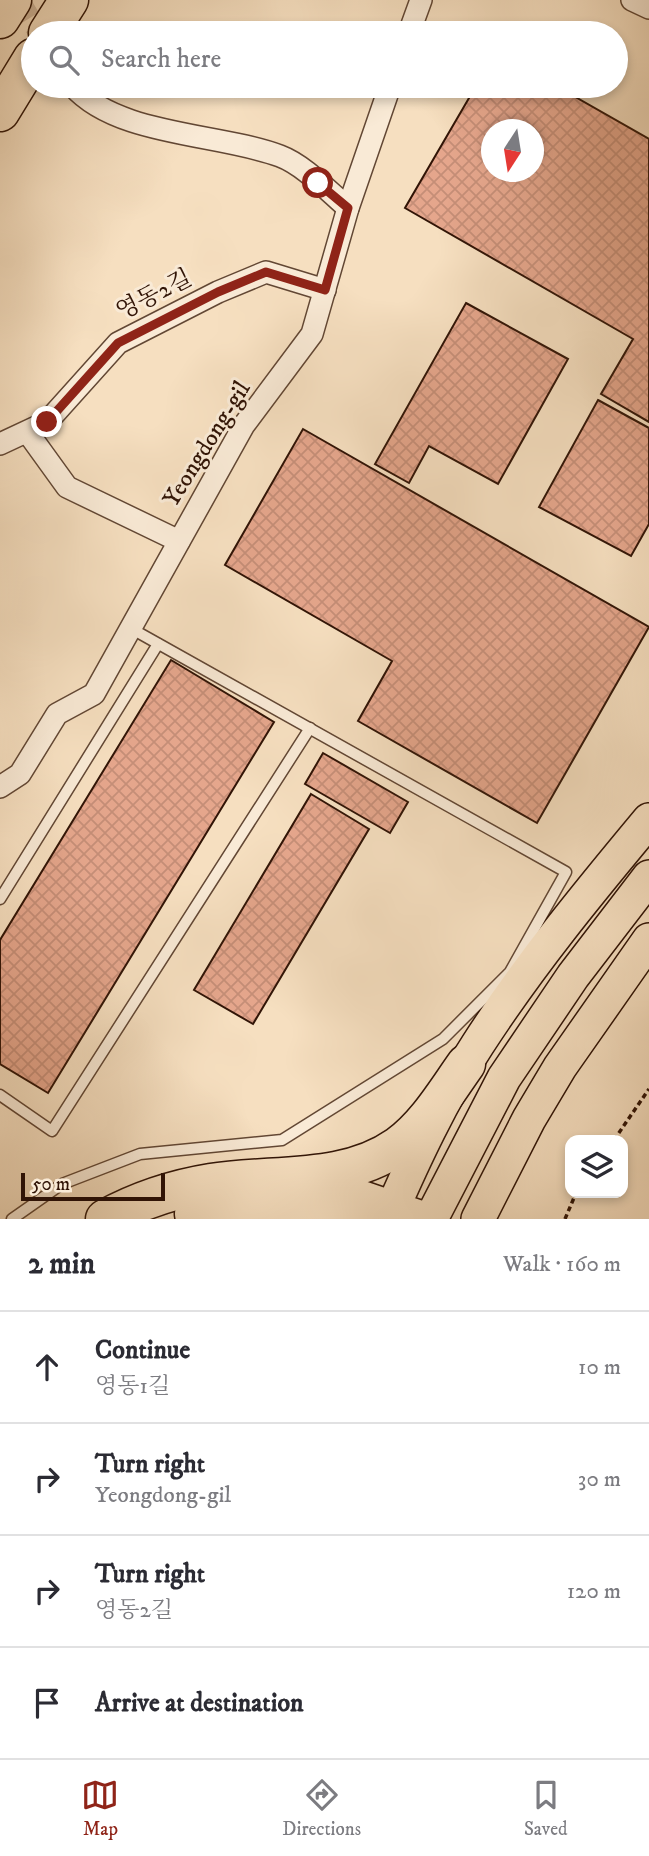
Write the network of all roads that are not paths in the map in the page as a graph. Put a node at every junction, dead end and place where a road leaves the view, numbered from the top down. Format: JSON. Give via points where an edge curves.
{"nodes":[{"id":1,"x":12,"y":0,"type":"edge"},
{"id":2,"x":69,"y":0,"type":"edge"},
{"id":3,"x":422,"y":0,"type":"edge"},
{"id":4,"x":632,"y":0,"type":"edge"},
{"id":5,"x":649,"y":8,"type":"edge"},
{"id":6,"x":0,"y":19,"type":"edge"},
{"id":7,"x":56,"y":21,"type":"edge"},
{"id":8,"x":414,"y":21,"type":"edge"},
{"id":9,"x":21,"y":78,"type":"edge"},
{"id":10,"x":83,"y":98,"type":"edge"},
{"id":11,"x":386,"y":98,"type":"edge"},
{"id":12,"x":0,"y":112,"type":"edge"},
{"id":13,"x":348,"y":208,"type":"junction"},
{"id":14,"x":325,"y":290,"type":"junction"},
{"id":15,"x":28,"y":433,"type":"junction"},
{"id":16,"x":0,"y":444,"type":"edge"},
{"id":17,"x":179,"y":541,"type":"junction"},
{"id":18,"x":132,"y":629,"type":"junction"},
{"id":19,"x":158,"y":644,"type":"junction"},
{"id":20,"x":310,"y":729,"type":"junction"},
{"id":21,"x":0,"y":787,"type":"edge"},
{"id":22,"x":649,"y":820,"type":"edge"},
{"id":23,"x":649,"y":877,"type":"edge"},
{"id":24,"x":0,"y":899,"type":"edge"},
{"id":25,"x":649,"y":940,"type":"edge"},
{"id":26,"x":466,"y":1064,"type":"junction"},
{"id":27,"x":0,"y":1095,"type":"edge"},
{"id":28,"x":260,"y":1193,"type":"junction"},
{"id":29,"x":389,"y":1217,"type":"edge"},
{"id":30,"x":12,"y":1219,"type":"edge"},
{"id":31,"x":105,"y":1219,"type":"edge"},
{"id":32,"x":175,"y":1219,"type":"edge"},
{"id":33,"x":300,"y":1219,"type":"edge"},
{"id":34,"x":431,"y":1219,"type":"edge"},
{"id":35,"x":478,"y":1219,"type":"edge"}],
"edges":[{"from":1,"to":6,"type":"highway"},
{"from":2,"to":7,"type":"highway"},
{"from":3,"to":8,"type":"street"},
{"from":4,"to":5,"type":"street"},
{"from":9,"to":12,"type":"highway"},
{"from":10,"to":13,"type":"street","via":[[111,113],[282,156]]},
{"from":11,"to":13,"type":"street","name":"Yeongdong-gil"},
{"from":13,"to":14,"type":"street","name":"Yeongdong-gil"},
{"from":14,"to":15,"type":"street","name":"영동2길","via":[[266,272],[218,292],[118,343],[47,422]]},
{"from":14,"to":17,"type":"street","name":"Yeongdong-gil","via":[[312,334],[244,425]]},
{"from":15,"to":16,"type":"street","name":"영동2길"},
{"from":15,"to":17,"type":"street","via":[[67,487]]},
{"from":17,"to":18,"type":"street","name":"Yeongdong-gil"},
{"from":18,"to":19,"type":"lane"},
{"from":18,"to":21,"type":"street","name":"Yeongdong-gil","via":[[94,694],[57,714],[20,774]]},
{"from":19,"to":20,"type":"lane"},
{"from":19,"to":24,"type":"lane"},
{"from":20,"to":27,"type":"lane","via":[[52,1131]]},
{"from":20,"to":30,"type":"lane","via":[[566,872],[510,972],[443,1039],[282,1140],[140,1154],[62,1184]]},
{"from":22,"to":26,"type":"main road","via":[[571,915]]},
{"from":23,"to":34,"type":"main road","via":[[573,976],[511,1068]]},
{"from":25,"to":35,"type":"main road","via":[[560,1068]]},
{"from":26,"to":28,"type":"highway","via":[[418,1129],[385,1153]]},
{"from":26,"to":29,"type":"main road","via":[[418,1151]]},
{"from":28,"to":29,"type":"highway","via":[[312,1210]]},
{"from":28,"to":31,"type":"highway","via":[[212,1183],[147,1200]]},
{"from":28,"to":32,"type":"highway","via":[[235,1206]]},
{"from":28,"to":33,"type":"highway"}]}
